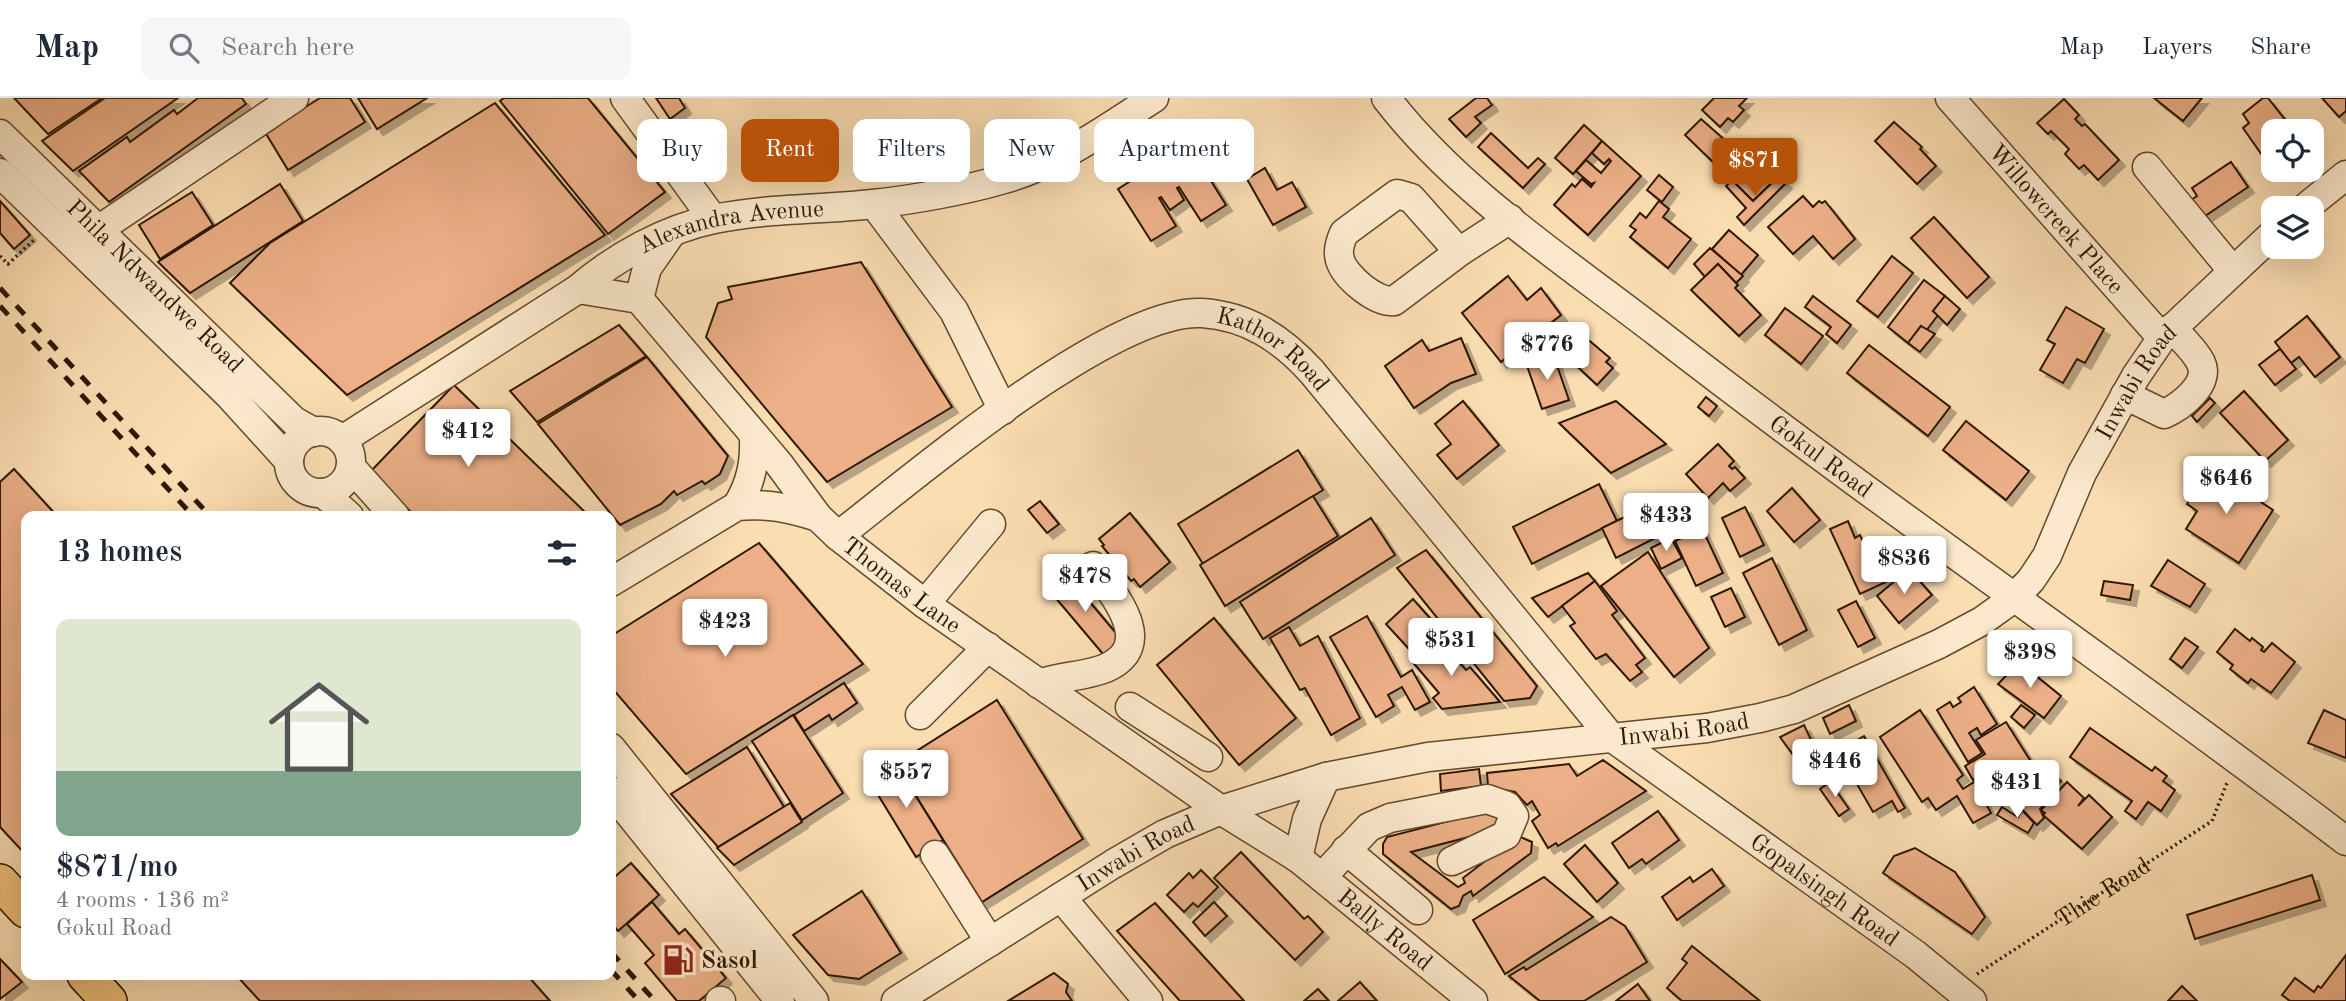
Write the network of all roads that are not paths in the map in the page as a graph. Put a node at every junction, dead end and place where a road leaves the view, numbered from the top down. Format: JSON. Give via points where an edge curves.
{"nodes":[{"id":1,"x":294,"y":98,"type":"edge"},
{"id":2,"x":625,"y":98,"type":"edge"},
{"id":3,"x":1154,"y":98,"type":"edge"},
{"id":4,"x":1386,"y":98,"type":"edge"},
{"id":5,"x":1950,"y":98,"type":"edge"},
{"id":6,"x":0,"y":134,"type":"edge"},
{"id":7,"x":2147,"y":167,"type":"dead end"},
{"id":8,"x":0,"y":173,"type":"edge"},
{"id":9,"x":2346,"y":175,"type":"edge"},
{"id":10,"x":2320,"y":196,"type":"edge"},
{"id":11,"x":874,"y":204,"type":"junction"},
{"id":12,"x":713,"y":219,"type":"junction"},
{"id":13,"x":1510,"y":219,"type":"junction"},
{"id":14,"x":98,"y":230,"type":"junction"},
{"id":15,"x":672,"y":233,"type":"junction"},
{"id":16,"x":2261,"y":245,"type":"edge"},
{"id":17,"x":1458,"y":252,"type":"dead end"},
{"id":18,"x":2232,"y":270,"type":"junction"},
{"id":19,"x":578,"y":289,"type":"junction"},
{"id":20,"x":639,"y":299,"type":"junction"},
{"id":21,"x":2167,"y":333,"type":"junction"},
{"id":22,"x":2125,"y":395,"type":"junction"},
{"id":23,"x":1003,"y":410,"type":"junction"},
{"id":24,"x":314,"y":432,"type":"junction"},
{"id":25,"x":754,"y":436,"type":"junction"},
{"id":26,"x":342,"y":440,"type":"junction"},
{"id":27,"x":289,"y":461,"type":"junction"},
{"id":28,"x":351,"y":467,"type":"junction"},
{"id":29,"x":323,"y":494,"type":"junction"},
{"id":30,"x":737,"y":506,"type":"junction"},
{"id":31,"x":343,"y":511,"type":"edge"},
{"id":32,"x":391,"y":511,"type":"edge"},
{"id":33,"x":817,"y":517,"type":"junction"},
{"id":34,"x":991,"y":524,"type":"dead end"},
{"id":35,"x":838,"y":536,"type":"junction"},
{"id":36,"x":1093,"y":566,"type":"dead end"},
{"id":37,"x":616,"y":579,"type":"edge"},
{"id":38,"x":2014,"y":598,"type":"junction"},
{"id":39,"x":925,"y":604,"type":"junction"},
{"id":40,"x":988,"y":648,"type":"junction"},
{"id":41,"x":1039,"y":684,"type":"junction"},
{"id":42,"x":920,"y":715,"type":"dead end"},
{"id":43,"x":1662,"y":733,"type":"junction"},
{"id":44,"x":1610,"y":736,"type":"junction"},
{"id":45,"x":1124,"y":742,"type":"junction"},
{"id":46,"x":616,"y":754,"type":"edge"},
{"id":47,"x":1208,"y":757,"type":"dead end"},
{"id":48,"x":1326,"y":777,"type":"junction"},
{"id":49,"x":1677,"y":783,"type":"junction"},
{"id":50,"x":616,"y":797,"type":"edge"},
{"id":51,"x":1221,"y":810,"type":"junction"},
{"id":52,"x":2346,"y":841,"type":"edge"},
{"id":53,"x":1346,"y":850,"type":"junction"},
{"id":54,"x":936,"y":855,"type":"dead end"},
{"id":55,"x":1298,"y":858,"type":"junction"},
{"id":56,"x":1452,"y":861,"type":"dead end"},
{"id":57,"x":1322,"y":877,"type":"junction"},
{"id":58,"x":0,"y":882,"type":"edge"},
{"id":59,"x":1061,"y":897,"type":"junction"},
{"id":60,"x":21,"y":905,"type":"edge"},
{"id":61,"x":1418,"y":910,"type":"dead end"},
{"id":62,"x":990,"y":942,"type":"junction"},
{"id":63,"x":918,"y":992,"type":"edge"},
{"id":64,"x":1955,"y":997,"type":"edge"},
{"id":65,"x":780,"y":1001,"type":"edge"},
{"id":66,"x":814,"y":1001,"type":"edge"},
{"id":67,"x":896,"y":1001,"type":"edge"},
{"id":68,"x":1147,"y":1001,"type":"edge"},
{"id":69,"x":1474,"y":1001,"type":"edge"}],
"edges":[{"from":1,"to":14,"type":"street"},
{"from":2,"to":12,"type":"street"},
{"from":3,"to":11,"type":"street","name":"Alexandra Avenue","via":[[1098,134],[1004,179]]},
{"from":4,"to":13,"type":"street","name":"Gokul Road","via":[[1458,174]]},
{"from":5,"to":21,"type":"street","name":"Willowcreek Place"},
{"from":6,"to":14,"type":"street","name":"Phila Ndwandwe Road"},
{"from":7,"to":18,"type":"street"},
{"from":8,"to":27,"type":"street","name":"Phila Ndwandwe Road","via":[[229,395]]},
{"from":9,"to":10,"type":"street"},
{"from":11,"to":12,"type":"street","name":"Alexandra Avenue"},
{"from":11,"to":23,"type":"street","via":[[954,311]]},
{"from":12,"to":15,"type":"street","name":"Alexandra Avenue"},
{"from":13,"to":17,"type":"street"},
{"from":13,"to":38,"type":"street","name":"Gokul Road","via":[[1753,407]]},
{"from":14,"to":24,"type":"street","name":"Phila Ndwandwe Road","via":[[294,421]]},
{"from":15,"to":19,"type":"street","name":"Alexandra Avenue","via":[[614,262]]},
{"from":15,"to":20,"type":"street","via":[[647,268]]},
{"from":16,"to":18,"type":"street","name":"Inwabi Road"},
{"from":18,"to":21,"type":"street","name":"Inwabi Road"},
{"from":19,"to":20,"type":"street"},
{"from":19,"to":26,"type":"street","name":"Alexandra Avenue"},
{"from":20,"to":25,"type":"street","name":"Thomas Lane"},
{"from":21,"to":22,"type":"street","name":"Inwabi Road"},
{"from":21,"to":22,"type":"street","name":"Willowcreek Place","via":[[2201,363],[2203,373],[2195,390],[2164,414]]},
{"from":22,"to":38,"type":"street","name":"Inwabi Road","via":[[2082,473],[2047,556]]},
{"from":23,"to":35,"type":"street","name":"Kathor Road"},
{"from":23,"to":44,"type":"street","name":"Kathor Road","via":[[1102,345],[1152,322],[1201,313],[1230,318],[1272,335],[1312,372]]},
{"from":24,"to":26,"type":"street","via":[[334,434]]},
{"from":24,"to":27,"type":"street","via":[[298,441]]},
{"from":25,"to":30,"type":"street","via":[[751,478]]},
{"from":25,"to":33,"type":"street","name":"Thomas Lane"},
{"from":26,"to":28,"type":"street"},
{"from":27,"to":29,"type":"street","via":[[295,481]]},
{"from":28,"to":29,"type":"street","via":[[342,484]]},
{"from":28,"to":32,"type":"street"},
{"from":29,"to":31,"type":"street"},
{"from":30,"to":33,"type":"street","via":[[761,503]]},
{"from":30,"to":37,"type":"street"},
{"from":33,"to":35,"type":"street","name":"Thomas Lane"},
{"from":34,"to":39,"type":"street"},
{"from":35,"to":39,"type":"street","name":"Thomas Lane"},
{"from":36,"to":41,"type":"street","via":[[1129,621],[1132,633],[1126,651],[1107,668]]},
{"from":38,"to":43,"type":"street","name":"Inwabi Road","via":[[1939,644],[1794,709],[1738,723]]},
{"from":38,"to":52,"type":"street","name":"Gokul Road"},
{"from":39,"to":40,"type":"street","name":"Thomas Lane"},
{"from":40,"to":41,"type":"street","name":"Thomas Lane"},
{"from":40,"to":42,"type":"street"},
{"from":41,"to":45,"type":"street","name":"Thomas Lane"},
{"from":43,"to":44,"type":"street","name":"Inwabi Road"},
{"from":43,"to":49,"type":"street"},
{"from":44,"to":48,"type":"street","name":"Inwabi Road","via":[[1428,757]]},
{"from":44,"to":49,"type":"street","name":"Gopalsingh Road"},
{"from":45,"to":47,"type":"street","via":[[1139,712]]},
{"from":45,"to":51,"type":"street","name":"Thomas Lane"},
{"from":46,"to":66,"type":"street"},
{"from":48,"to":51,"type":"street","name":"Inwabi Road"},
{"from":48,"to":55,"type":"street","via":[[1307,820]]},
{"from":49,"to":64,"type":"street","name":"Gopalsingh Road","via":[[1916,954]]},
{"from":50,"to":65,"type":"street"},
{"from":51,"to":55,"type":"street","name":"Bally Road"},
{"from":51,"to":59,"type":"street","name":"Inwabi Road","via":[[1165,834]]},
{"from":53,"to":56,"type":"street","via":[[1368,827],[1390,818],[1486,799],[1507,806],[1514,817],[1506,835]]},
{"from":53,"to":57,"type":"street"},
{"from":53,"to":61,"type":"street"},
{"from":54,"to":62,"type":"street"},
{"from":55,"to":57,"type":"street","name":"Bally Road"},
{"from":57,"to":69,"type":"street","name":"Bally Road"},
{"from":58,"to":60,"type":"main road"},
{"from":59,"to":62,"type":"street","name":"Inwabi Road"},
{"from":59,"to":68,"type":"street"},
{"from":62,"to":63,"type":"street","name":"Inwabi Road"},
{"from":63,"to":67,"type":"street","name":"Inwabi Road"}]}
